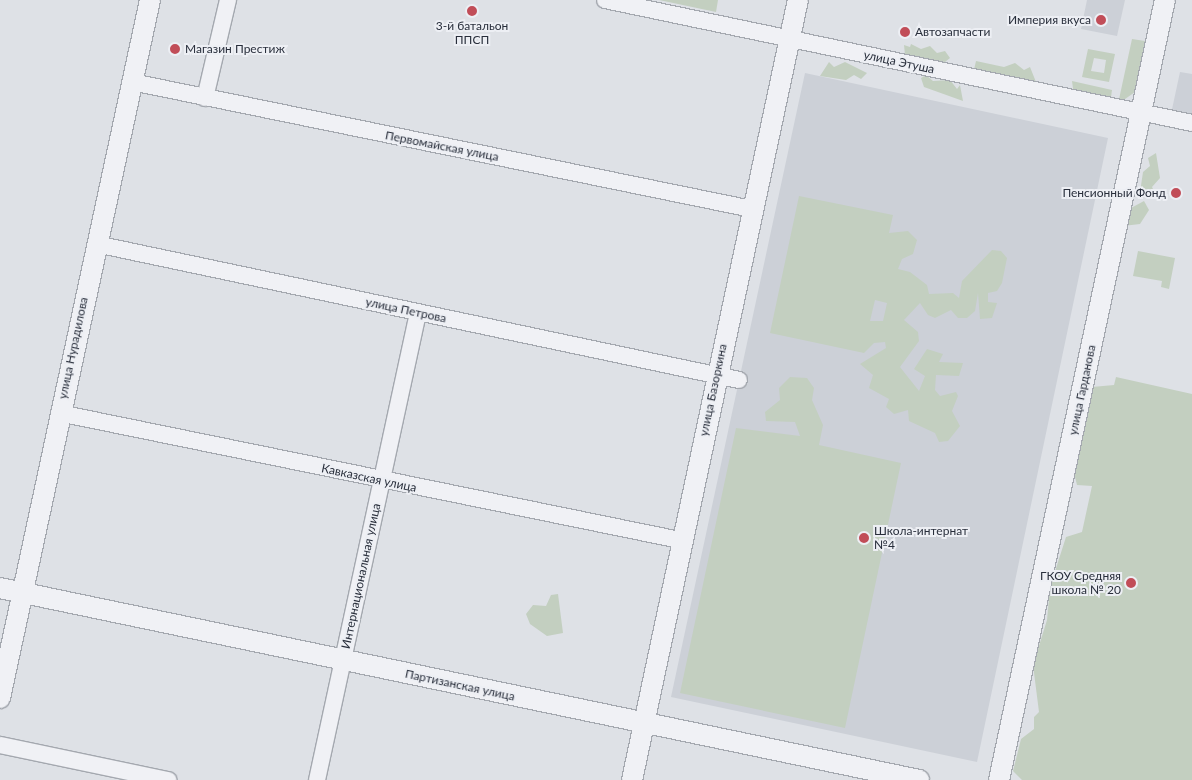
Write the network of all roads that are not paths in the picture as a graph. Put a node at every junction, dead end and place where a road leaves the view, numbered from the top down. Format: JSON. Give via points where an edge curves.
{"nodes":[{"id":1,"x":150,"y":0,"type":"edge"},
{"id":2,"x":228,"y":0,"type":"edge"},
{"id":3,"x":605,"y":0,"type":"edge"},
{"id":4,"x":798,"y":0,"type":"edge"},
{"id":5,"x":1165,"y":0,"type":"edge"},
{"id":6,"x":790,"y":39,"type":"junction"},
{"id":7,"x":132,"y":82,"type":"junction"},
{"id":8,"x":205,"y":98,"type":"junction"},
{"id":9,"x":1141,"y":112,"type":"junction"},
{"id":10,"x":1192,"y":122,"type":"edge"},
{"id":11,"x":752,"y":209,"type":"junction"},
{"id":12,"x":96,"y":244,"type":"junction"},
{"id":13,"x":418,"y":313,"type":"junction"},
{"id":14,"x":716,"y":375,"type":"junction"},
{"id":15,"x":739,"y":380,"type":"dead end"},
{"id":16,"x":59,"y":413,"type":"junction"},
{"id":17,"x":382,"y":481,"type":"junction"},
{"id":18,"x":680,"y":540,"type":"junction"},
{"id":19,"x":0,"y":588,"type":"edge"},
{"id":20,"x":23,"y":594,"type":"junction"},
{"id":21,"x":343,"y":660,"type":"junction"},
{"id":22,"x":0,"y":698,"type":"edge"},
{"id":23,"x":644,"y":723,"type":"junction"},
{"id":24,"x":0,"y":745,"type":"edge"},
{"id":25,"x":168,"y":780,"type":"edge"},
{"id":26,"x":317,"y":780,"type":"edge"},
{"id":27,"x":632,"y":780,"type":"edge"},
{"id":28,"x":919,"y":780,"type":"edge"},
{"id":29,"x":999,"y":780,"type":"edge"}],
"edges":[{"from":1,"to":7,"type":"street","name":"улица Нурадилова"},
{"from":2,"to":8,"type":"street"},
{"from":3,"to":6,"type":"street","name":"улица Этуша"},
{"from":4,"to":6,"type":"street","name":"улица Базоркина"},
{"from":5,"to":9,"type":"street","name":"улица Гарданова"},
{"from":6,"to":9,"type":"street","name":"улица Этуша"},
{"from":6,"to":11,"type":"street","name":"улица Базоркина"},
{"from":7,"to":8,"type":"street","name":"Первомайская улица"},
{"from":7,"to":12,"type":"street","name":"улица Нурадилова"},
{"from":8,"to":11,"type":"street","name":"Первомайская улица"},
{"from":9,"to":10,"type":"street","name":"улица Этуша"},
{"from":9,"to":29,"type":"street","name":"улица Гарданова"},
{"from":11,"to":14,"type":"street","name":"улица Базоркина"},
{"from":12,"to":13,"type":"street","name":"улица Петрова"},
{"from":12,"to":16,"type":"street","name":"улица Нурадилова"},
{"from":13,"to":14,"type":"street","name":"улица Петрова"},
{"from":13,"to":17,"type":"street","name":"Интернациональная улица"},
{"from":14,"to":15,"type":"street","name":"улица Петрова"},
{"from":14,"to":18,"type":"street","name":"улица Базоркина"},
{"from":16,"to":17,"type":"street","name":"Кавказская улица"},
{"from":16,"to":20,"type":"street","name":"улица Нурадилова"},
{"from":17,"to":18,"type":"street","name":"Кавказская улица"},
{"from":17,"to":21,"type":"street","name":"Интернациональная улица"},
{"from":18,"to":23,"type":"street","name":"улица Базоркина"},
{"from":19,"to":20,"type":"street","name":"Партизанская улица"},
{"from":20,"to":21,"type":"street","name":"Партизанская улица"},
{"from":20,"to":22,"type":"street","name":"улица Нурадилова"},
{"from":21,"to":23,"type":"street","name":"Партизанская улица"},
{"from":21,"to":26,"type":"street","name":"Интернациональная улица"},
{"from":23,"to":27,"type":"street","name":"улица Базоркина"},
{"from":23,"to":28,"type":"street","name":"Партизанская улица"},
{"from":24,"to":25,"type":"street"}]}
